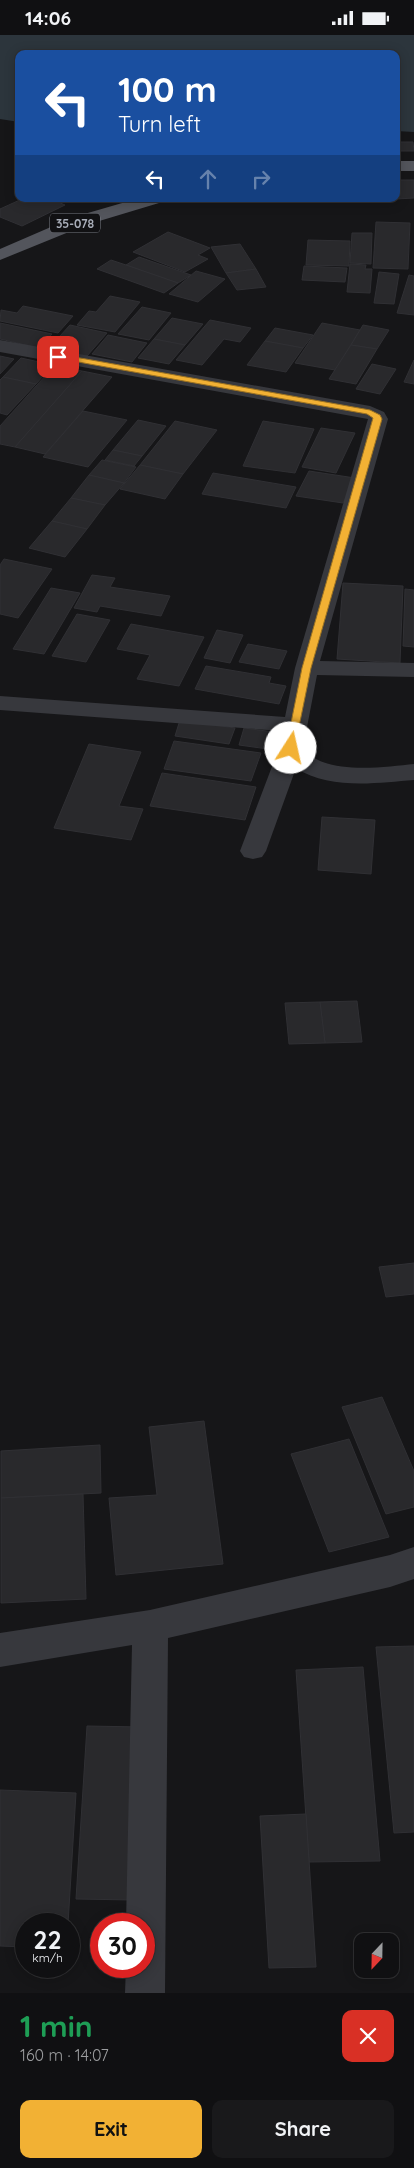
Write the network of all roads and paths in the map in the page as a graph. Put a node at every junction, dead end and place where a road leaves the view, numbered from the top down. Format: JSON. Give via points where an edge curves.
{"nodes":[{"id":1,"x":400,"y":166,"type":"edge"},
{"id":2,"x":414,"y":166,"type":"edge"},
{"id":3,"x":143,"y":202,"type":"edge"},
{"id":4,"x":0,"y":255,"type":"edge"},
{"id":5,"x":0,"y":346,"type":"edge"},
{"id":6,"x":307,"y":668,"type":"junction"},
{"id":7,"x":414,"y":671,"type":"edge"},
{"id":8,"x":0,"y":703,"type":"edge"},
{"id":9,"x":293,"y":737,"type":"junction"},
{"id":10,"x":414,"y":773,"type":"edge"},
{"id":11,"x":253,"y":851,"type":"dead end"},
{"id":12,"x":414,"y":1563,"type":"edge"},
{"id":13,"x":150,"y":1626,"type":"junction"},
{"id":14,"x":0,"y":1650,"type":"edge"},
{"id":15,"x":145,"y":1993,"type":"edge"}],
"edges":[{"from":1,"to":2,"type":"main road"},
{"from":3,"to":4,"type":"main road","number":"35-078","via":[[80,221]]},
{"from":5,"to":6,"type":"street","via":[[370,412],[377,416]]},
{"from":6,"to":7,"type":"street"},
{"from":6,"to":9,"type":"street"},
{"from":8,"to":9,"type":"street"},
{"from":9,"to":10,"type":"street","via":[[301,761],[320,770],[347,775]]},
{"from":9,"to":11,"type":"street"},
{"from":12,"to":13,"type":"street"},
{"from":13,"to":14,"type":"street"},
{"from":13,"to":15,"type":"street"}]}
